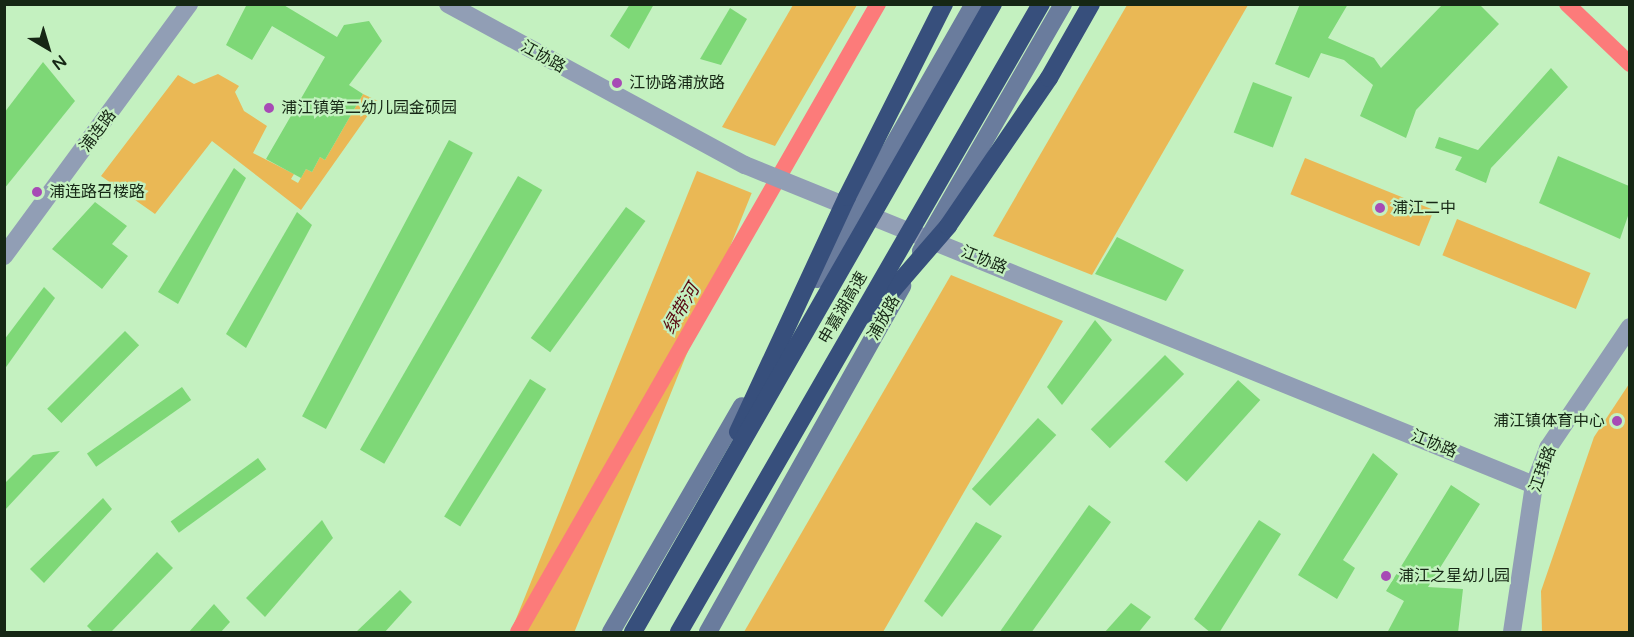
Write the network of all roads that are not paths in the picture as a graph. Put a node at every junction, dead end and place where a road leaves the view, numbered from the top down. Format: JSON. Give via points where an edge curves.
{"nodes":[{"id":1,"x":189,"y":4,"type":"edge"},
{"id":2,"x":448,"y":4,"type":"edge"},
{"id":3,"x":944,"y":4,"type":"edge"},
{"id":4,"x":974,"y":4,"type":"edge"},
{"id":5,"x":993,"y":4,"type":"edge"},
{"id":6,"x":1041,"y":4,"type":"edge"},
{"id":7,"x":1063,"y":4,"type":"edge"},
{"id":8,"x":1091,"y":4,"type":"edge"},
{"id":9,"x":856,"y":210,"type":"junction"},
{"id":10,"x":929,"y":238,"type":"junction"},
{"id":11,"x":6,"y":250,"type":"edge"},
{"id":12,"x":1629,"y":327,"type":"edge"},
{"id":13,"x":842,"y":348,"type":"junction"},
{"id":14,"x":1534,"y":485,"type":"junction"},
{"id":15,"x":712,"y":496,"type":"junction"},
{"id":16,"x":611,"y":633,"type":"edge"},
{"id":17,"x":633,"y":633,"type":"edge"},
{"id":18,"x":679,"y":633,"type":"edge"},
{"id":19,"x":708,"y":633,"type":"edge"},
{"id":20,"x":1512,"y":633,"type":"edge"}],
"edges":[{"from":1,"to":11,"type":"street","name":"浦连路"},
{"from":2,"to":9,"type":"street","name":"江协路","via":[[745,165]]},
{"from":3,"to":15,"type":"highway","bridge":true,"via":[[758,382]]},
{"from":4,"to":9,"type":"main road"},
{"from":5,"to":15,"type":"highway","name":"申嘉湖高速","bridge":true},
{"from":6,"to":13,"type":"highway","name":"申嘉湖高速","bridge":true},
{"from":7,"to":10,"type":"main road","name":"浦放路"},
{"from":8,"to":13,"type":"highway","bridge":true,"via":[[1049,78],[948,226]]},
{"from":9,"to":10,"type":"street","name":"江协路"},
{"from":9,"to":16,"type":"main road"},
{"from":10,"to":14,"type":"street","name":"江协路"},
{"from":10,"to":19,"type":"main road","name":"浦放路"},
{"from":12,"to":14,"type":"street","name":"江玮路","via":[[1571,409],[1548,448]]},
{"from":13,"to":18,"type":"highway","name":"申嘉湖高速","bridge":true},
{"from":14,"to":20,"type":"street","name":"江玮路"},
{"from":15,"to":17,"type":"highway","name":"申嘉湖高速","bridge":true}]}
